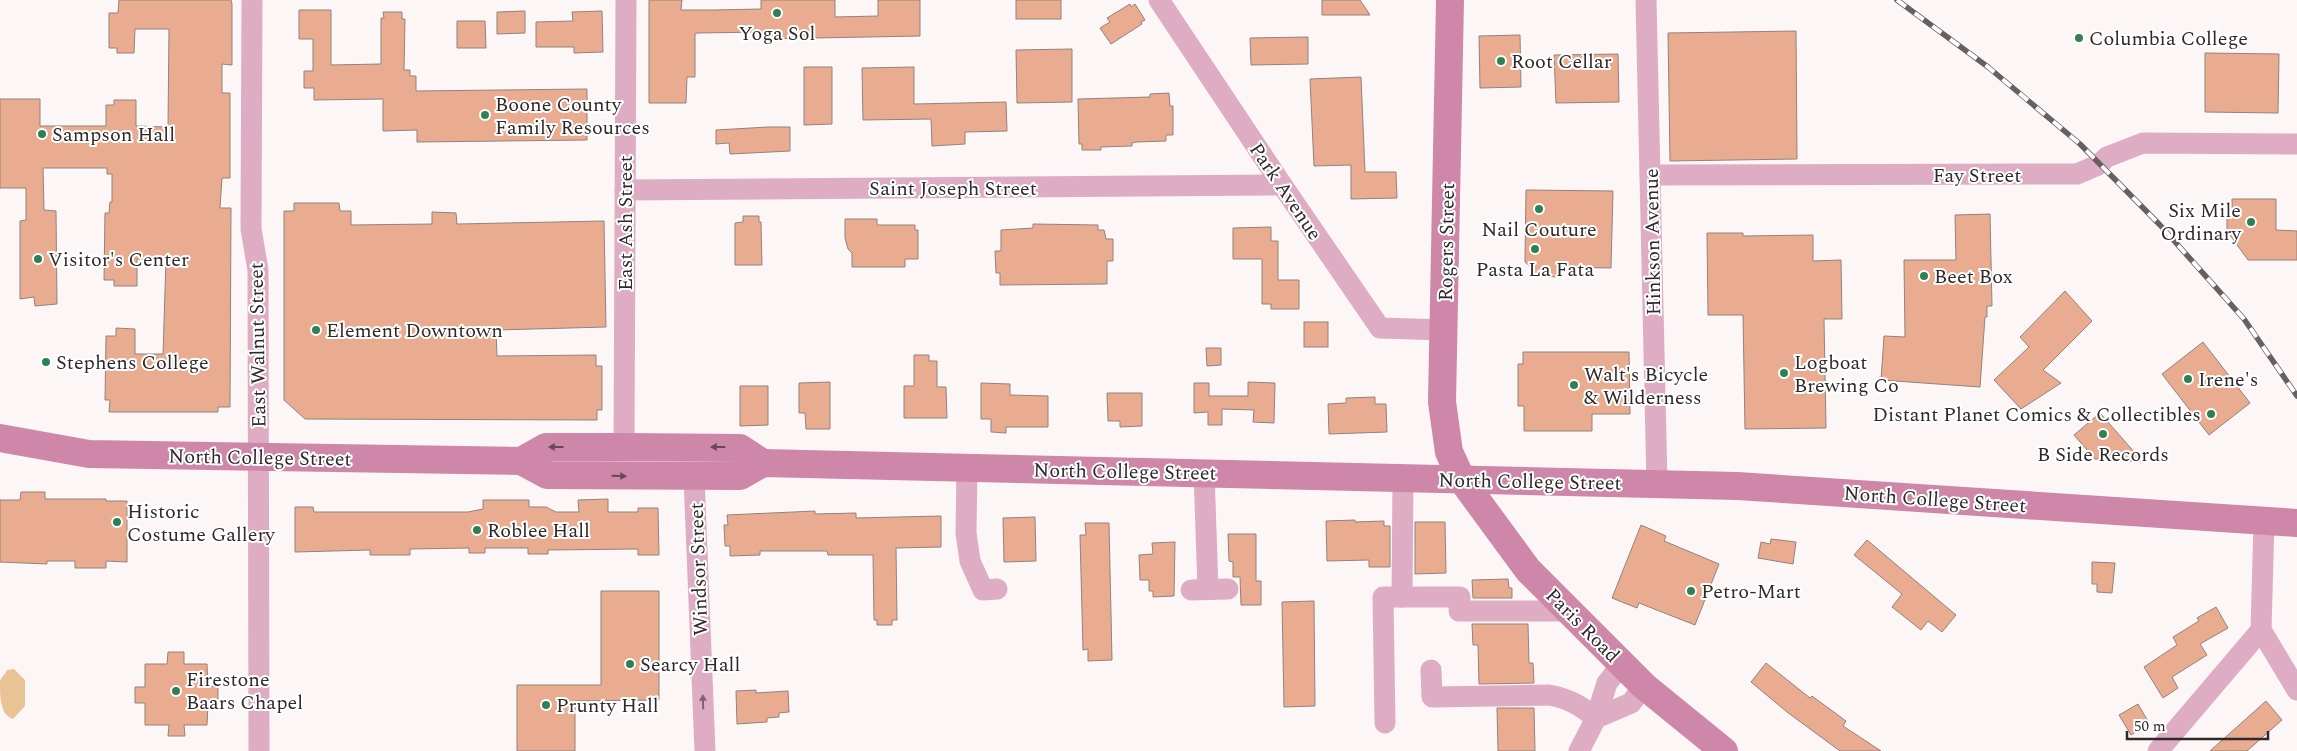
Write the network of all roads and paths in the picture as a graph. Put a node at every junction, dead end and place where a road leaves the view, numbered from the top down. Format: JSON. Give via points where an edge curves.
{"nodes":[{"id":1,"x":252,"y":0,"type":"edge"},
{"id":2,"x":626,"y":0,"type":"edge"},
{"id":3,"x":1159,"y":0,"type":"edge"},
{"id":4,"x":1450,"y":0,"type":"edge"},
{"id":5,"x":1646,"y":0,"type":"edge"},
{"id":6,"x":2297,"y":144,"type":"edge"},
{"id":7,"x":1650,"y":175,"type":"junction"},
{"id":8,"x":1282,"y":186,"type":"junction"},
{"id":9,"x":625,"y":190,"type":"junction"},
{"id":10,"x":1444,"y":330,"type":"junction"},
{"id":11,"x":0,"y":438,"type":"edge"},
{"id":12,"x":624,"y":447,"type":"junction"},
{"id":13,"x":258,"y":458,"type":"junction"},
{"id":14,"x":521,"y":461,"type":"junction"},
{"id":15,"x":763,"y":463,"type":"junction"},
{"id":16,"x":967,"y":468,"type":"junction"},
{"id":17,"x":1204,"y":472,"type":"junction"},
{"id":18,"x":694,"y":477,"type":"junction"},
{"id":19,"x":1403,"y":478,"type":"junction"},
{"id":20,"x":1462,"y":480,"type":"junction"},
{"id":21,"x":1657,"y":484,"type":"junction"},
{"id":22,"x":2264,"y":522,"type":"junction"},
{"id":23,"x":2297,"y":523,"type":"edge"},
{"id":24,"x":997,"y":589,"type":"dead end"},
{"id":25,"x":1209,"y":589,"type":"dead end"},
{"id":26,"x":1402,"y":597,"type":"junction"},
{"id":27,"x":1568,"y":612,"type":"junction"},
{"id":28,"x":2261,"y":630,"type":"junction"},
{"id":29,"x":1622,"y":664,"type":"junction"},
{"id":30,"x":1431,"y":670,"type":"dead end"},
{"id":31,"x":1644,"y":686,"type":"junction"},
{"id":32,"x":2297,"y":690,"type":"edge"},
{"id":33,"x":1596,"y":718,"type":"junction"},
{"id":34,"x":1385,"y":723,"type":"dead end"},
{"id":35,"x":259,"y":751,"type":"edge"},
{"id":36,"x":705,"y":751,"type":"edge"},
{"id":37,"x":1580,"y":751,"type":"edge"},
{"id":38,"x":1724,"y":751,"type":"edge"},
{"id":39,"x":2158,"y":751,"type":"edge"}],
"edges":[{"from":1,"to":13,"type":"street","name":"East Walnut Street","via":[[251,229],[258,270]]},
{"from":2,"to":9,"type":"street","name":"East Ash Street"},
{"from":3,"to":8,"type":"street","name":"Park Avenue"},
{"from":4,"to":10,"type":"main road","name":"Rogers Street"},
{"from":5,"to":7,"type":"street","name":"Hinkson Avenue"},
{"from":6,"to":7,"type":"street","name":"Fay Street","via":[[2143,142],[2077,174]]},
{"from":7,"to":21,"type":"street","name":"Hinkson Avenue"},
{"from":8,"to":9,"type":"street","name":"Saint Joseph Street"},
{"from":8,"to":10,"type":"street","name":"Park Avenue","via":[[1380,328]]},
{"from":9,"to":12,"type":"street","name":"East Ash Street"},
{"from":10,"to":20,"type":"main road","name":"Rogers Street","via":[[1443,411],[1450,452]]},
{"from":11,"to":13,"type":"main road","name":"North College Street","via":[[90,454]]},
{"from":12,"to":14,"type":"main road","name":"North College Street","one_way":true,"via":[[546,447]]},
{"from":15,"to":12,"type":"main road","name":"North College Street","one_way":true,"via":[[740,448]]},
{"from":13,"to":14,"type":"main road","name":"North College Street"},
{"from":13,"to":35,"type":"street","name":"East Walnut Street"},
{"from":14,"to":18,"type":"main road","name":"North College Street","one_way":true,"via":[[547,475]]},
{"from":15,"to":16,"type":"main road","name":"North College Street"},
{"from":15,"to":18,"type":"main road","name":"North College Street","via":[[740,476]]},
{"from":16,"to":17,"type":"main road","name":"North College Street"},
{"from":16,"to":24,"type":"street","via":[[966,533],[970,562],[983,590]]},
{"from":17,"to":19,"type":"main road","name":"North College Street"},
{"from":17,"to":25,"type":"street"},
{"from":36,"to":18,"type":"street","name":"Windsor Street","one_way":true},
{"from":19,"to":20,"type":"main road","name":"North College Street"},
{"from":19,"to":26,"type":"street"},
{"from":20,"to":21,"type":"main road","name":"North College Street"},
{"from":20,"to":27,"type":"main road","name":"Paris Road","via":[[1528,570]]},
{"from":21,"to":22,"type":"main road","name":"North College Street","via":[[1756,487]]},
{"from":22,"to":23,"type":"main road","name":"North College Street"},
{"from":22,"to":28,"type":"street"},
{"from":26,"to":27,"type":"street","via":[[1460,597],[1460,611]]},
{"from":26,"to":34,"type":"street","via":[[1383,597]]},
{"from":27,"to":29,"type":"main road","name":"Paris Road"},
{"from":28,"to":32,"type":"street"},
{"from":28,"to":39,"type":"street"},
{"from":29,"to":31,"type":"main road","name":"Paris Road"},
{"from":29,"to":33,"type":"street","via":[[1607,684]]},
{"from":30,"to":33,"type":"street","via":[[1432,697],[1549,696],[1578,704]]},
{"from":31,"to":33,"type":"street","via":[[1631,703]]},
{"from":31,"to":38,"type":"main road","name":"Paris Road"},
{"from":33,"to":37,"type":"street"}]}
